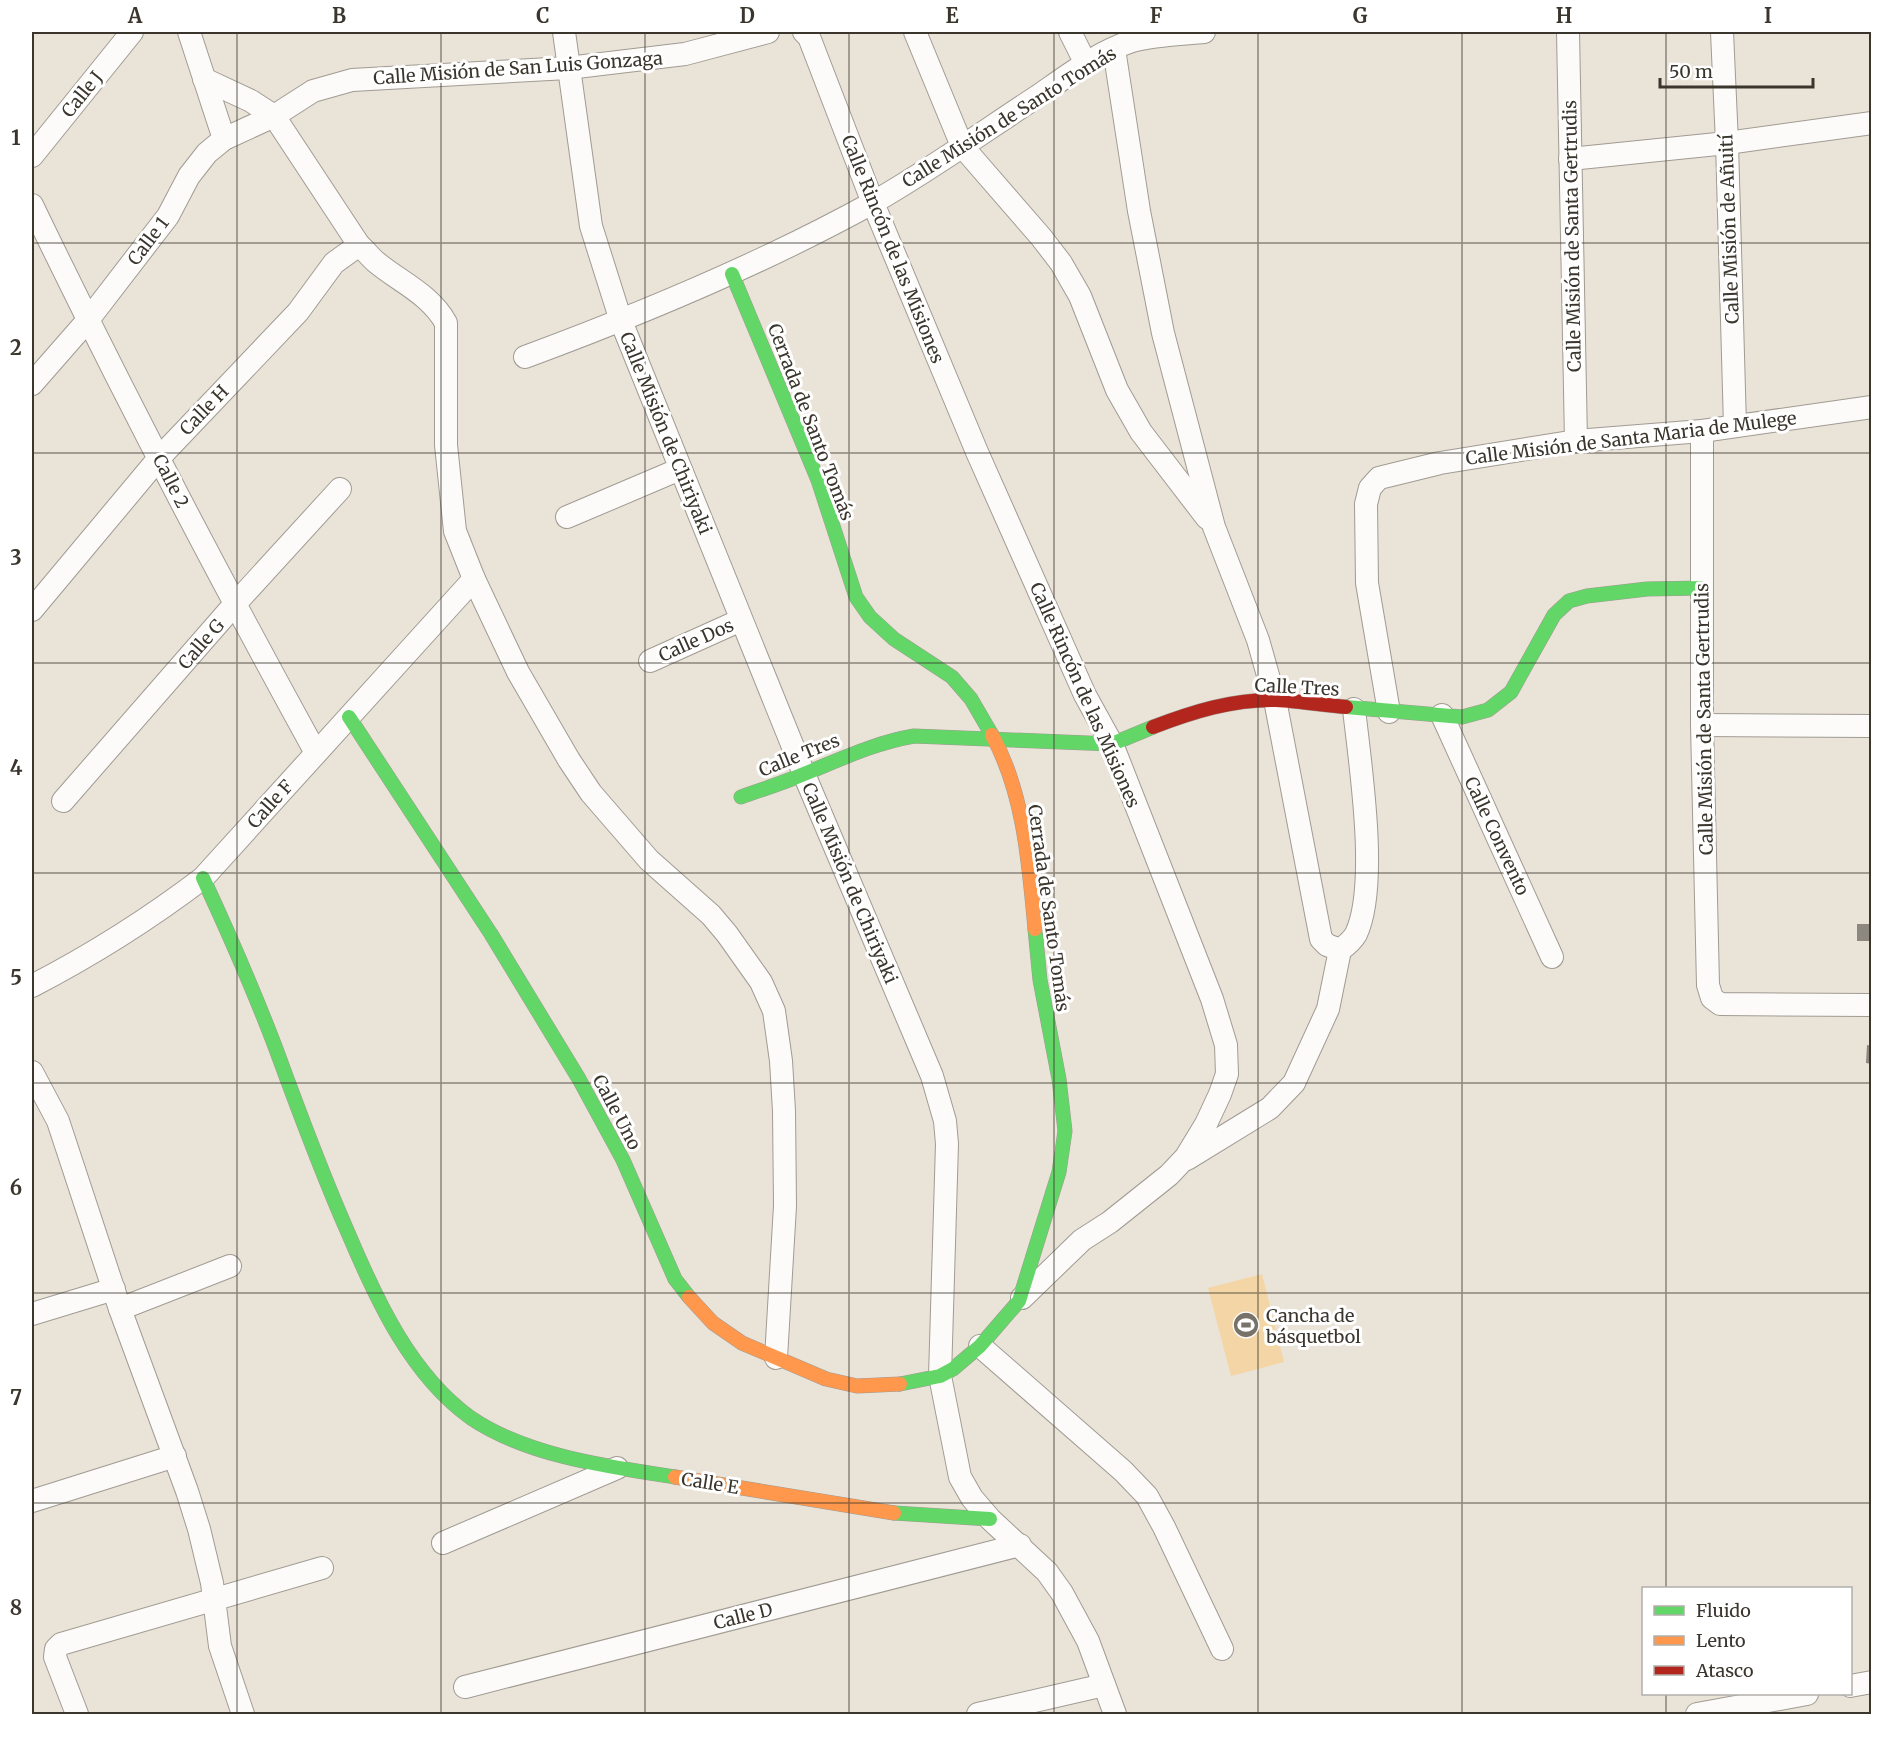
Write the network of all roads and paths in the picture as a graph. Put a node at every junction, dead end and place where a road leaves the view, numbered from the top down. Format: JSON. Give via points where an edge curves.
{"nodes":[{"id":1,"x":132,"y":32,"type":"edge"},
{"id":2,"x":189,"y":32,"type":"edge"},
{"id":3,"x":564,"y":32,"type":"edge"},
{"id":4,"x":768,"y":32,"type":"edge"},
{"id":5,"x":804,"y":32,"type":"edge"},
{"id":6,"x":915,"y":32,"type":"edge"},
{"id":7,"x":1070,"y":32,"type":"edge"},
{"id":8,"x":1204,"y":32,"type":"edge"},
{"id":9,"x":1568,"y":32,"type":"edge"},
{"id":10,"x":1722,"y":32,"type":"edge"},
{"id":11,"x":1126,"y":40,"type":"edge"},
{"id":12,"x":1086,"y":64,"type":"junction"},
{"id":13,"x":568,"y":68,"type":"junction"},
{"id":14,"x":204,"y":79,"type":"junction"},
{"id":15,"x":274,"y":116,"type":"junction"},
{"id":16,"x":1872,"y":123,"type":"edge"},
{"id":17,"x":224,"y":139,"type":"junction"},
{"id":18,"x":1727,"y":143,"type":"junction"},
{"id":19,"x":962,"y":146,"type":"junction"},
{"id":20,"x":32,"y":156,"type":"edge"},
{"id":21,"x":1570,"y":159,"type":"junction"},
{"id":22,"x":873,"y":202,"type":"junction"},
{"id":23,"x":32,"y":205,"type":"edge"},
{"id":24,"x":359,"y":245,"type":"junction"},
{"id":25,"x":732,"y":274,"type":"junction"},
{"id":26,"x":88,"y":320,"type":"junction"},
{"id":27,"x":621,"y":321,"type":"junction"},
{"id":28,"x":525,"y":357,"type":"dead end"},
{"id":29,"x":32,"y":384,"type":"edge"},
{"id":30,"x":1872,"y":407,"type":"edge"},
{"id":31,"x":1735,"y":426,"type":"junction"},
{"id":32,"x":1702,"y":431,"type":"junction"},
{"id":33,"x":1576,"y":441,"type":"junction"},
{"id":34,"x":159,"y":458,"type":"junction"},
{"id":35,"x":680,"y":469,"type":"junction"},
{"id":36,"x":340,"y":489,"type":"dead end"},
{"id":37,"x":567,"y":517,"type":"dead end"},
{"id":38,"x":1214,"y":526,"type":"junction"},
{"id":39,"x":474,"y":579,"type":"junction"},
{"id":40,"x":1702,"y":588,"type":"junction"},
{"id":41,"x":234,"y":606,"type":"junction"},
{"id":42,"x":32,"y":610,"type":"edge"},
{"id":43,"x":741,"y":620,"type":"junction"},
{"id":44,"x":650,"y":661,"type":"dead end"},
{"id":45,"x":1275,"y":700,"type":"junction"},
{"id":46,"x":1354,"y":708,"type":"junction"},
{"id":47,"x":1389,"y":712,"type":"junction"},
{"id":48,"x":1442,"y":715,"type":"junction"},
{"id":49,"x":349,"y":717,"type":"junction"},
{"id":50,"x":1702,"y":725,"type":"junction"},
{"id":51,"x":1872,"y":726,"type":"edge"},
{"id":52,"x":994,"y":738,"type":"junction"},
{"id":53,"x":1112,"y":744,"type":"junction"},
{"id":54,"x":316,"y":753,"type":"junction"},
{"id":55,"x":804,"y":774,"type":"junction"},
{"id":56,"x":741,"y":797,"type":"dead end"},
{"id":57,"x":63,"y":801,"type":"dead end"},
{"id":58,"x":203,"y":878,"type":"junction"},
{"id":59,"x":1340,"y":950,"type":"junction"},
{"id":60,"x":1552,"y":957,"type":"dead end"},
{"id":61,"x":32,"y":986,"type":"edge"},
{"id":62,"x":1872,"y":1005,"type":"edge"},
{"id":63,"x":32,"y":1072,"type":"edge"},
{"id":64,"x":1181,"y":1163,"type":"junction"},
{"id":65,"x":230,"y":1266,"type":"dead end"},
{"id":66,"x":117,"y":1299,"type":"junction"},
{"id":67,"x":1019,"y":1301,"type":"junction"},
{"id":68,"x":32,"y":1314,"type":"edge"},
{"id":69,"x":980,"y":1346,"type":"junction"},
{"id":70,"x":776,"y":1358,"type":"junction"},
{"id":71,"x":940,"y":1377,"type":"junction"},
{"id":72,"x":176,"y":1456,"type":"junction"},
{"id":73,"x":617,"y":1468,"type":"junction"},
{"id":74,"x":32,"y":1501,"type":"edge"},
{"id":75,"x":990,"y":1519,"type":"junction"},
{"id":76,"x":443,"y":1543,"type":"dead end"},
{"id":77,"x":1020,"y":1545,"type":"junction"},
{"id":78,"x":322,"y":1568,"type":"dead end"},
{"id":79,"x":214,"y":1599,"type":"junction"},
{"id":80,"x":1222,"y":1649,"type":"dead end"},
{"id":81,"x":1872,"y":1682,"type":"edge"},
{"id":82,"x":1104,"y":1685,"type":"junction"},
{"id":83,"x":1852,"y":1686,"type":"edge"},
{"id":84,"x":465,"y":1687,"type":"dead end"},
{"id":85,"x":1802,"y":1695,"type":"edge"},
{"id":86,"x":77,"y":1714,"type":"edge"},
{"id":87,"x":243,"y":1714,"type":"edge"},
{"id":88,"x":978,"y":1714,"type":"edge"},
{"id":89,"x":1115,"y":1714,"type":"edge"},
{"id":90,"x":1697,"y":1714,"type":"edge"}],
"edges":[{"from":1,"to":20,"type":"street","name":"Calle J"},
{"from":2,"to":14,"type":"street"},
{"from":3,"to":13,"type":"street","name":"Calle Misión de Chiriyaki"},
{"from":4,"to":13,"type":"street","name":"Calle Misión de San Luis Gonzaga","via":[[685,54]]},
{"from":5,"to":22,"type":"street","name":"Calle Rincón de las Misiones"},
{"from":6,"to":19,"type":"street"},
{"from":7,"to":12,"type":"street"},
{"from":8,"to":11,"type":"street","name":"Calle Misión de Santo Tomás"},
{"from":9,"to":21,"type":"street","name":"Calle Misión de Santa Gertrudis"},
{"from":10,"to":18,"type":"street","name":"Calle Misión de Añuití"},
{"from":11,"to":12,"type":"street","name":"Calle Misión de Santo Tomás"},
{"from":11,"to":38,"type":"street","via":[[1139,211],[1163,333]]},
{"from":12,"to":19,"type":"street","name":"Calle Misión de Santo Tomás"},
{"from":13,"to":15,"type":"street","name":"Calle Misión de San Luis Gonzaga","via":[[352,80],[313,91]]},
{"from":13,"to":27,"type":"street","name":"Calle Misión de Chiriyaki","via":[[591,226]]},
{"from":14,"to":15,"type":"street"},
{"from":14,"to":17,"type":"street"},
{"from":15,"to":17,"type":"street","name":"Calle 1"},
{"from":15,"to":24,"type":"street"},
{"from":16,"to":18,"type":"street"},
{"from":17,"to":26,"type":"street","name":"Calle 1","via":[[189,176],[168,216]]},
{"from":18,"to":21,"type":"street"},
{"from":18,"to":31,"type":"street","name":"Calle Misión de Añuití"},
{"from":19,"to":22,"type":"street","name":"Calle Misión de Santo Tomás"},
{"from":19,"to":38,"type":"street","via":[[1061,262],[1141,432]]},
{"from":21,"to":33,"type":"street","name":"Calle Misión de Santa Gertrudis"},
{"from":22,"to":25,"type":"street","name":"Calle Misión de Santo Tomás"},
{"from":22,"to":53,"type":"street","name":"Calle Rincón de las Misiones","via":[[977,452],[1085,695]]},
{"from":23,"to":26,"type":"street","name":"Calle 2"},
{"from":24,"to":34,"type":"street","name":"Calle H","via":[[334,262],[298,312]]},
{"from":24,"to":39,"type":"street","via":[[425,297],[446,323],[446,445],[455,531]]},
{"from":25,"to":27,"type":"street","name":"Calle Misión de Santo Tomás"},
{"from":25,"to":52,"type":"street","name":"Cerrada de Santo Tomás","via":[[818,480],[856,597],[870,617],[894,639],[952,677],[971,699]]},
{"from":26,"to":29,"type":"street","name":"Calle 1"},
{"from":26,"to":34,"type":"street","name":"Calle 2"},
{"from":27,"to":28,"type":"street","name":"Calle Misión de Santo Tomás"},
{"from":27,"to":35,"type":"street","name":"Calle Misión de Chiriyaki"},
{"from":30,"to":31,"type":"street","name":"Calle Misión de Santa Maria de Mulege"},
{"from":31,"to":32,"type":"street","name":"Calle Misión de Santa Maria de Mulege"},
{"from":32,"to":33,"type":"street","name":"Calle Misión de Santa Maria de Mulege"},
{"from":32,"to":40,"type":"street","name":"Calle Misión de Santa Gertrudis"},
{"from":33,"to":47,"type":"street","name":"Calle Misión de Santa Maria de Mulege","via":[[1440,463],[1379,478],[1370,488],[1366,504],[1367,584]]},
{"from":34,"to":41,"type":"street","name":"Calle 2"},
{"from":34,"to":42,"type":"street","name":"Calle H"},
{"from":35,"to":37,"type":"street"},
{"from":35,"to":43,"type":"street","name":"Calle Misión de Chiriyaki"},
{"from":36,"to":41,"type":"street","name":"Calle G"},
{"from":38,"to":45,"type":"street","via":[[1254,630]]},
{"from":39,"to":49,"type":"street","name":"Calle F"},
{"from":39,"to":70,"type":"street","via":[[518,672],[591,793],[650,860],[711,915],[770,999],[777,1025],[784,1123],[785,1206]]},
{"from":40,"to":48,"type":"street","name":"Calle Tres","via":[[1647,589],[1569,601],[1554,615],[1510,692],[1488,710],[1462,717]]},
{"from":40,"to":50,"type":"street","name":"Calle Misión de Santa Gertrudis"},
{"from":41,"to":54,"type":"street","name":"Calle 2"},
{"from":41,"to":57,"type":"street","name":"Calle G"},
{"from":43,"to":44,"type":"street","name":"Calle Dos"},
{"from":43,"to":55,"type":"street","name":"Calle Misión de Chiriyaki"},
{"from":45,"to":46,"type":"street","name":"Calle Tres"},
{"from":45,"to":53,"type":"street","name":"Calle Tres","via":[[1194,711]]},
{"from":45,"to":59,"type":"street","via":[[1321,939]]},
{"from":46,"to":47,"type":"street","name":"Calle Tres"},
{"from":46,"to":59,"type":"street","via":[[1366,875],[1356,933]]},
{"from":47,"to":48,"type":"street","name":"Calle Tres"},
{"from":48,"to":60,"type":"street","name":"Calle Convento"},
{"from":49,"to":54,"type":"street","name":"Calle F"},
{"from":49,"to":70,"type":"street","name":"Calle Uno","via":[[491,934],[579,1079],[623,1160],[675,1279],[714,1323],[742,1343]]},
{"from":50,"to":51,"type":"street"},
{"from":50,"to":62,"type":"street","name":"Calle Misión de Santa Gertrudis","via":[[1708,985],[1712,998],[1720,1004]]},
{"from":52,"to":53,"type":"street","name":"Calle Tres"},
{"from":52,"to":55,"type":"street","name":"Calle Tres","via":[[914,736],[888,740]]},
{"from":52,"to":67,"type":"street","name":"Cerrada de Santo Tomás","via":[[1023,829],[1040,980],[1065,1131],[1059,1172]]},
{"from":53,"to":64,"type":"street","name":"Calle Rincón de las Misiones","via":[[1212,999],[1226,1045],[1227,1074],[1220,1094]]},
{"from":54,"to":58,"type":"street","name":"Calle F"},
{"from":55,"to":56,"type":"street","name":"Calle Tres"},
{"from":55,"to":71,"type":"street","name":"Calle Misión de Chiriyaki","via":[[932,1076],[945,1121]]},
{"from":58,"to":61,"type":"street","name":"Calle F","via":[[150,917]]},
{"from":58,"to":73,"type":"street","name":"Calle E","via":[[231,936],[357,1256],[380,1306],[408,1350],[445,1395],[502,1436]]},
{"from":59,"to":64,"type":"street","via":[[1328,1009],[1294,1083],[1270,1108]]},
{"from":63,"to":66,"type":"street","via":[[58,1121]]},
{"from":64,"to":67,"type":"street","name":"Calle Rincón de las Misiones","via":[[1082,1240]]},
{"from":65,"to":66,"type":"street"},
{"from":66,"to":68,"type":"street"},
{"from":66,"to":72,"type":"street"},
{"from":67,"to":69,"type":"street","name":"Cerrada de Santo Tomás"},
{"from":69,"to":71,"type":"street","name":"Cerrada de Santo Tomás"},
{"from":69,"to":80,"type":"street","via":[[1147,1496]]},
{"from":70,"to":71,"type":"street","name":"Calle Uno","via":[[826,1379],[857,1386]]},
{"from":71,"to":75,"type":"street","name":"Calle Misión de Chiriyaki","via":[[960,1478]]},
{"from":72,"to":74,"type":"street"},
{"from":72,"to":79,"type":"street","via":[[199,1529]]},
{"from":73,"to":75,"type":"street","name":"Calle E","via":[[918,1516]]},
{"from":73,"to":76,"type":"street"},
{"from":75,"to":77,"type":"street","name":"Calle Misión de Chiriyaki"},
{"from":77,"to":82,"type":"street","name":"Calle Misión de Chiriyaki","via":[[1062,1593],[1088,1641]]},
{"from":77,"to":84,"type":"street","name":"Calle D"},
{"from":78,"to":79,"type":"street"},
{"from":79,"to":86,"type":"street","via":[[56,1649],[55,1658]]},
{"from":79,"to":87,"type":"street","via":[[220,1646]]},
{"from":81,"to":83,"type":"street"},
{"from":82,"to":88,"type":"street"},
{"from":82,"to":89,"type":"street","name":"Calle Misión de Chiriyaki"},
{"from":85,"to":90,"type":"street"}]}
